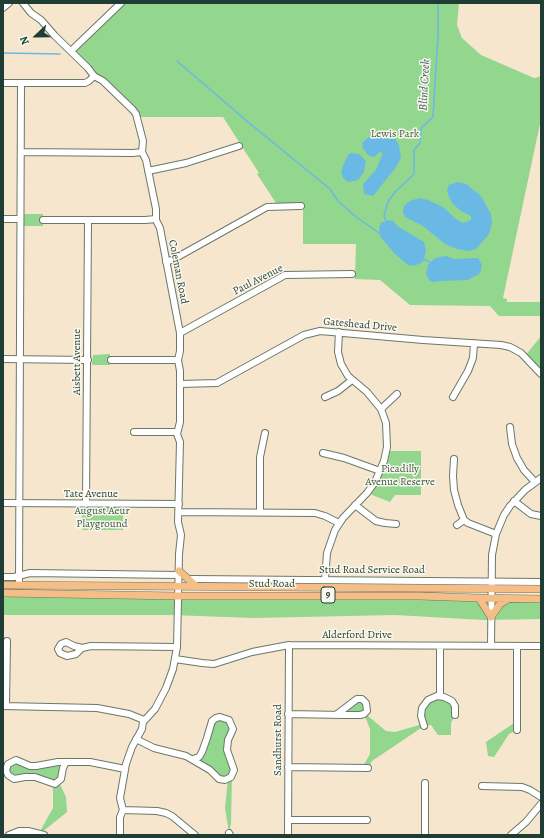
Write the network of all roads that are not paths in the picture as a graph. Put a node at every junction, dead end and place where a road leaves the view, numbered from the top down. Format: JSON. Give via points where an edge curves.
{"nodes":[{"id":1,"x":9,"y":3,"type":"edge"},
{"id":2,"x":23,"y":3,"type":"edge"},
{"id":3,"x":120,"y":3,"type":"edge"},
{"id":4,"x":3,"y":8,"type":"edge"},
{"id":5,"x":71,"y":51,"type":"junction"},
{"id":6,"x":94,"y":76,"type":"junction"},
{"id":7,"x":3,"y":83,"type":"edge"},
{"id":8,"x":21,"y":83,"type":"junction"},
{"id":9,"x":239,"y":146,"type":"dead end"},
{"id":10,"x":21,"y":152,"type":"junction"},
{"id":11,"x":142,"y":152,"type":"junction"},
{"id":12,"x":148,"y":171,"type":"junction"},
{"id":13,"x":301,"y":206,"type":"dead end"},
{"id":14,"x":3,"y":219,"type":"edge"},
{"id":15,"x":20,"y":219,"type":"junction"},
{"id":16,"x":156,"y":219,"type":"junction"},
{"id":17,"x":44,"y":220,"type":"dead end"},
{"id":18,"x":88,"y":220,"type":"junction"},
{"id":19,"x":166,"y":262,"type":"junction"},
{"id":20,"x":352,"y":274,"type":"dead end"},
{"id":21,"x":339,"y":332,"type":"junction"},
{"id":22,"x":180,"y":333,"type":"junction"},
{"id":23,"x":474,"y":343,"type":"junction"},
{"id":24,"x":3,"y":359,"type":"edge"},
{"id":25,"x":20,"y":359,"type":"junction"},
{"id":26,"x":88,"y":360,"type":"junction"},
{"id":27,"x":111,"y":360,"type":"dead end"},
{"id":28,"x":178,"y":360,"type":"junction"},
{"id":29,"x":541,"y":374,"type":"edge"},
{"id":30,"x":352,"y":380,"type":"junction"},
{"id":31,"x":180,"y":384,"type":"junction"},
{"id":32,"x":397,"y":394,"type":"dead end"},
{"id":33,"x":325,"y":397,"type":"dead end"},
{"id":34,"x":453,"y":397,"type":"dead end"},
{"id":35,"x":381,"y":409,"type":"junction"},
{"id":36,"x":510,"y":427,"type":"dead end"},
{"id":37,"x":134,"y":432,"type":"dead end"},
{"id":38,"x":177,"y":432,"type":"junction"},
{"id":39,"x":265,"y":433,"type":"dead end"},
{"id":40,"x":323,"y":453,"type":"dead end"},
{"id":41,"x":454,"y":459,"type":"dead end"},
{"id":42,"x":380,"y":471,"type":"junction"},
{"id":43,"x":541,"y":478,"type":"edge"},
{"id":44,"x":535,"y":482,"type":"junction"},
{"id":45,"x":514,"y":501,"type":"junction"},
{"id":46,"x":3,"y":503,"type":"edge"},
{"id":47,"x":19,"y":503,"type":"junction"},
{"id":48,"x":86,"y":504,"type":"junction"},
{"id":49,"x":179,"y":504,"type":"junction"},
{"id":50,"x":356,"y":505,"type":"junction"},
{"id":51,"x":178,"y":512,"type":"junction"},
{"id":52,"x":260,"y":512,"type":"junction"},
{"id":53,"x":541,"y":516,"type":"edge"},
{"id":54,"x":464,"y":520,"type":"junction"},
{"id":55,"x":339,"y":523,"type":"junction"},
{"id":56,"x":396,"y":524,"type":"dead end"},
{"id":57,"x":457,"y":525,"type":"dead end"},
{"id":58,"x":496,"y":534,"type":"junction"},
{"id":59,"x":178,"y":573,"type":"junction"},
{"id":60,"x":19,"y":575,"type":"junction"},
{"id":61,"x":3,"y":577,"type":"edge"},
{"id":62,"x":192,"y":579,"type":"dead end"},
{"id":63,"x":325,"y":580,"type":"junction"},
{"id":64,"x":541,"y":582,"type":"edge"},
{"id":65,"x":201,"y":584,"type":"junction"},
{"id":66,"x":3,"y":585,"type":"edge"},
{"id":67,"x":19,"y":585,"type":"junction"},
{"id":68,"x":492,"y":585,"type":"junction"},
{"id":69,"x":178,"y":586,"type":"junction"},
{"id":70,"x":541,"y":589,"type":"edge"},
{"id":71,"x":3,"y":593,"type":"edge"},
{"id":72,"x":178,"y":596,"type":"junction"},
{"id":73,"x":479,"y":598,"type":"junction"},
{"id":74,"x":492,"y":598,"type":"junction"},
{"id":75,"x":508,"y":598,"type":"junction"},
{"id":76,"x":541,"y":599,"type":"edge"},
{"id":77,"x":492,"y":617,"type":"junction"},
{"id":78,"x":7,"y":641,"type":"dead end"},
{"id":79,"x":289,"y":645,"type":"junction"},
{"id":80,"x":440,"y":646,"type":"junction"},
{"id":81,"x":491,"y":646,"type":"junction"},
{"id":82,"x":517,"y":646,"type":"junction"},
{"id":83,"x":541,"y":646,"type":"edge"},
{"id":84,"x":177,"y":647,"type":"junction"},
{"id":85,"x":82,"y":648,"type":"dead end"},
{"id":86,"x":175,"y":659,"type":"junction"},
{"id":87,"x":440,"y":696,"type":"junction"},
{"id":88,"x":5,"y":706,"type":"edge"},
{"id":89,"x":288,"y":714,"type":"junction"},
{"id":90,"x":336,"y":715,"type":"junction"},
{"id":91,"x":455,"y":715,"type":"dead end"},
{"id":92,"x":144,"y":720,"type":"junction"},
{"id":93,"x":424,"y":726,"type":"dead end"},
{"id":94,"x":517,"y":730,"type":"dead end"},
{"id":95,"x":136,"y":739,"type":"junction"},
{"id":96,"x":200,"y":755,"type":"junction"},
{"id":97,"x":193,"y":759,"type":"junction"},
{"id":98,"x":66,"y":762,"type":"junction"},
{"id":99,"x":56,"y":763,"type":"junction"},
{"id":100,"x":201,"y":765,"type":"junction"},
{"id":101,"x":288,"y":767,"type":"junction"},
{"id":102,"x":368,"y":768,"type":"dead end"},
{"id":103,"x":124,"y":769,"type":"junction"},
{"id":104,"x":62,"y":771,"type":"junction"},
{"id":105,"x":425,"y":783,"type":"dead end"},
{"id":106,"x":482,"y":786,"type":"dead end"},
{"id":107,"x":541,"y":797,"type":"edge"},
{"id":108,"x":541,"y":804,"type":"edge"},
{"id":109,"x":122,"y":810,"type":"junction"},
{"id":110,"x":288,"y":820,"type":"junction"},
{"id":111,"x":367,"y":820,"type":"dead end"},
{"id":112,"x":518,"y":829,"type":"junction"},
{"id":113,"x":9,"y":835,"type":"edge"},
{"id":114,"x":44,"y":835,"type":"edge"},
{"id":115,"x":120,"y":835,"type":"edge"},
{"id":116,"x":195,"y":835,"type":"edge"},
{"id":117,"x":288,"y":835,"type":"edge"},
{"id":118,"x":425,"y":835,"type":"edge"},
{"id":119,"x":511,"y":835,"type":"edge"},
{"id":120,"x":523,"y":835,"type":"edge"}],
"edges":[{"from":1,"to":4,"type":"street"},
{"from":2,"to":5,"type":"street","name":"Coleman Road"},
{"from":3,"to":5,"type":"street"},
{"from":5,"to":6,"type":"street","name":"Coleman Road"},
{"from":6,"to":8,"type":"street","via":[[85,83]]},
{"from":6,"to":11,"type":"street","name":"Coleman Road","via":[[102,80],[135,112],[143,141]]},
{"from":7,"to":8,"type":"street"},
{"from":8,"to":10,"type":"street"},
{"from":9,"to":12,"type":"street","via":[[186,163]]},
{"from":10,"to":11,"type":"street"},
{"from":10,"to":15,"type":"street"},
{"from":11,"to":12,"type":"street","name":"Coleman Road"},
{"from":12,"to":16,"type":"street","name":"Coleman Road"},
{"from":13,"to":19,"type":"street","via":[[267,208],[174,260]]},
{"from":14,"to":15,"type":"street"},
{"from":15,"to":25,"type":"street"},
{"from":16,"to":18,"type":"street"},
{"from":16,"to":19,"type":"street","name":"Coleman Road"},
{"from":17,"to":18,"type":"street"},
{"from":18,"to":26,"type":"street","name":"Aisbett Avenue"},
{"from":19,"to":22,"type":"street","name":"Coleman Road"},
{"from":20,"to":22,"type":"street","name":"Paul Avenue","via":[[285,275]]},
{"from":21,"to":23,"type":"street","name":"Gateshead Drive"},
{"from":21,"to":30,"type":"street","via":[[340,359]]},
{"from":21,"to":31,"type":"street","name":"Gateshead Drive","via":[[320,331],[304,335],[218,383]]},
{"from":22,"to":28,"type":"street","name":"Coleman Road"},
{"from":23,"to":29,"type":"street","name":"Gateshead Drive","via":[[510,347],[524,355]]},
{"from":23,"to":34,"type":"street","via":[[468,371]]},
{"from":24,"to":25,"type":"street"},
{"from":25,"to":26,"type":"street"},
{"from":25,"to":47,"type":"street"},
{"from":26,"to":48,"type":"street","name":"Aisbett Avenue"},
{"from":27,"to":28,"type":"street"},
{"from":28,"to":31,"type":"street","name":"Coleman Road"},
{"from":30,"to":33,"type":"street"},
{"from":30,"to":35,"type":"street","via":[[372,397]]},
{"from":31,"to":38,"type":"street","name":"Coleman Road","via":[[180,425]]},
{"from":32,"to":35,"type":"street"},
{"from":35,"to":42,"type":"street","via":[[387,437],[386,455]]},
{"from":36,"to":44,"type":"street","via":[[517,458]]},
{"from":37,"to":38,"type":"street"},
{"from":38,"to":49,"type":"street","name":"Coleman Road","via":[[180,440]]},
{"from":39,"to":52,"type":"street","via":[[260,457]]},
{"from":40,"to":42,"type":"street"},
{"from":41,"to":54,"type":"street","via":[[454,490]]},
{"from":42,"to":50,"type":"street"},
{"from":43,"to":44,"type":"street"},
{"from":44,"to":45,"type":"street"},
{"from":45,"to":53,"type":"street","via":[[531,514]]},
{"from":45,"to":58,"type":"street","via":[[504,515]]},
{"from":46,"to":47,"type":"street","name":"Tate Avenue"},
{"from":47,"to":48,"type":"street","name":"Tate Avenue"},
{"from":47,"to":60,"type":"street"},
{"from":48,"to":49,"type":"street","name":"Tate Avenue"},
{"from":49,"to":51,"type":"street","name":"Coleman Road"},
{"from":50,"to":55,"type":"street"},
{"from":50,"to":56,"type":"street","via":[[376,521]]},
{"from":51,"to":52,"type":"street"},
{"from":51,"to":59,"type":"street","name":"Coleman Road"},
{"from":52,"to":55,"type":"street","via":[[315,513]]},
{"from":54,"to":57,"type":"street"},
{"from":54,"to":58,"type":"street","via":[[468,524]]},
{"from":55,"to":63,"type":"street","via":[[327,553]]},
{"from":58,"to":68,"type":"street","via":[[492,554]]},
{"from":59,"to":60,"type":"street"},
{"from":59,"to":65,"type":"main road"},
{"from":59,"to":69,"type":"street","name":"Coleman Road"},
{"from":60,"to":61,"type":"street"},
{"from":60,"to":67,"type":"street"},
{"from":62,"to":65,"type":"street","name":"Stud Road Service Road"},
{"from":63,"to":65,"type":"street","name":"Stud Road Service Road"},
{"from":63,"to":68,"type":"street","name":"Stud Road Service Road"},
{"from":64,"to":68,"type":"street","name":"Stud Road Service Road"},
{"from":65,"to":68,"type":"main road","name":"Stud Road","number":"9"},
{"from":65,"to":69,"type":"main road","name":"Stud Road","number":"9"},
{"from":66,"to":67,"type":"main road","name":"Stud Road","number":"9"},
{"from":67,"to":69,"type":"main road","name":"Stud Road","number":"9"},
{"from":68,"to":70,"type":"main road","name":"Stud Road","number":"9"},
{"from":68,"to":74,"type":"street"},
{"from":69,"to":72,"type":"street","name":"Coleman Road"},
{"from":71,"to":72,"type":"main road","name":"Stud Road","number":"9"},
{"from":72,"to":73,"type":"main road","name":"Stud Road","number":"9"},
{"from":72,"to":84,"type":"street","name":"Coleman Road"},
{"from":73,"to":74,"type":"main road","name":"Stud Road","number":"9"},
{"from":73,"to":77,"type":"main road"},
{"from":74,"to":75,"type":"main road","name":"Stud Road","number":"9"},
{"from":74,"to":77,"type":"street"},
{"from":75,"to":76,"type":"main road","name":"Stud Road","number":"9"},
{"from":75,"to":77,"type":"main road","via":[[500,604]]},
{"from":77,"to":81,"type":"street"},
{"from":78,"to":88,"type":"street"},
{"from":79,"to":80,"type":"street","name":"Alderford Drive"},
{"from":79,"to":86,"type":"street","name":"Alderford Drive","via":[[257,651],[214,664]]},
{"from":79,"to":89,"type":"street","name":"Sandhurst Road"},
{"from":80,"to":81,"type":"street","name":"Alderford Drive"},
{"from":80,"to":87,"type":"street"},
{"from":81,"to":82,"type":"street","name":"Alderford Drive"},
{"from":82,"to":83,"type":"street","name":"Alderford Drive"},
{"from":82,"to":94,"type":"street"},
{"from":84,"to":85,"type":"street"},
{"from":84,"to":86,"type":"street","name":"Coleman Road"},
{"from":86,"to":92,"type":"street","name":"Coleman Road","via":[[164,693],[151,715]]},
{"from":87,"to":91,"type":"street","via":[[454,703]]},
{"from":87,"to":93,"type":"street","via":[[430,699],[422,708]]},
{"from":88,"to":92,"type":"street","via":[[106,709]]},
{"from":89,"to":90,"type":"street"},
{"from":89,"to":101,"type":"street","name":"Sandhurst Road"},
{"from":90,"to":90,"type":"street","via":[[359,699],[363,700],[367,707],[362,715]]},
{"from":92,"to":95,"type":"street","name":"Coleman Road"},
{"from":95,"to":97,"type":"street","via":[[154,748]]},
{"from":95,"to":103,"type":"street","name":"Coleman Road"},
{"from":96,"to":97,"type":"street"},
{"from":96,"to":100,"type":"street"},
{"from":96,"to":100,"type":"street","via":[[212,721],[220,717],[228,719],[233,729],[227,750],[234,767],[233,774],[221,779]]},
{"from":97,"to":100,"type":"street"},
{"from":98,"to":99,"type":"street"},
{"from":98,"to":103,"type":"street","via":[[96,762]]},
{"from":98,"to":104,"type":"street"},
{"from":99,"to":104,"type":"street"},
{"from":99,"to":104,"type":"street","via":[[33,766],[13,761],[7,766],[6,773],[14,779],[40,778],[55,784],[61,780]]},
{"from":101,"to":102,"type":"street"},
{"from":101,"to":110,"type":"street","name":"Sandhurst Road"},
{"from":103,"to":109,"type":"street","name":"Coleman Road","via":[[120,798]]},
{"from":105,"to":118,"type":"street"},
{"from":106,"to":107,"type":"street","via":[[522,787]]},
{"from":108,"to":112,"type":"street"},
{"from":109,"to":115,"type":"street","name":"Coleman Road"},
{"from":109,"to":116,"type":"street","via":[[157,810],[166,813]]},
{"from":110,"to":111,"type":"street"},
{"from":110,"to":117,"type":"street","name":"Sandhurst Road"},
{"from":112,"to":119,"type":"street"},
{"from":112,"to":120,"type":"street"},
{"from":113,"to":114,"type":"street","via":[[28,830]]}]}
